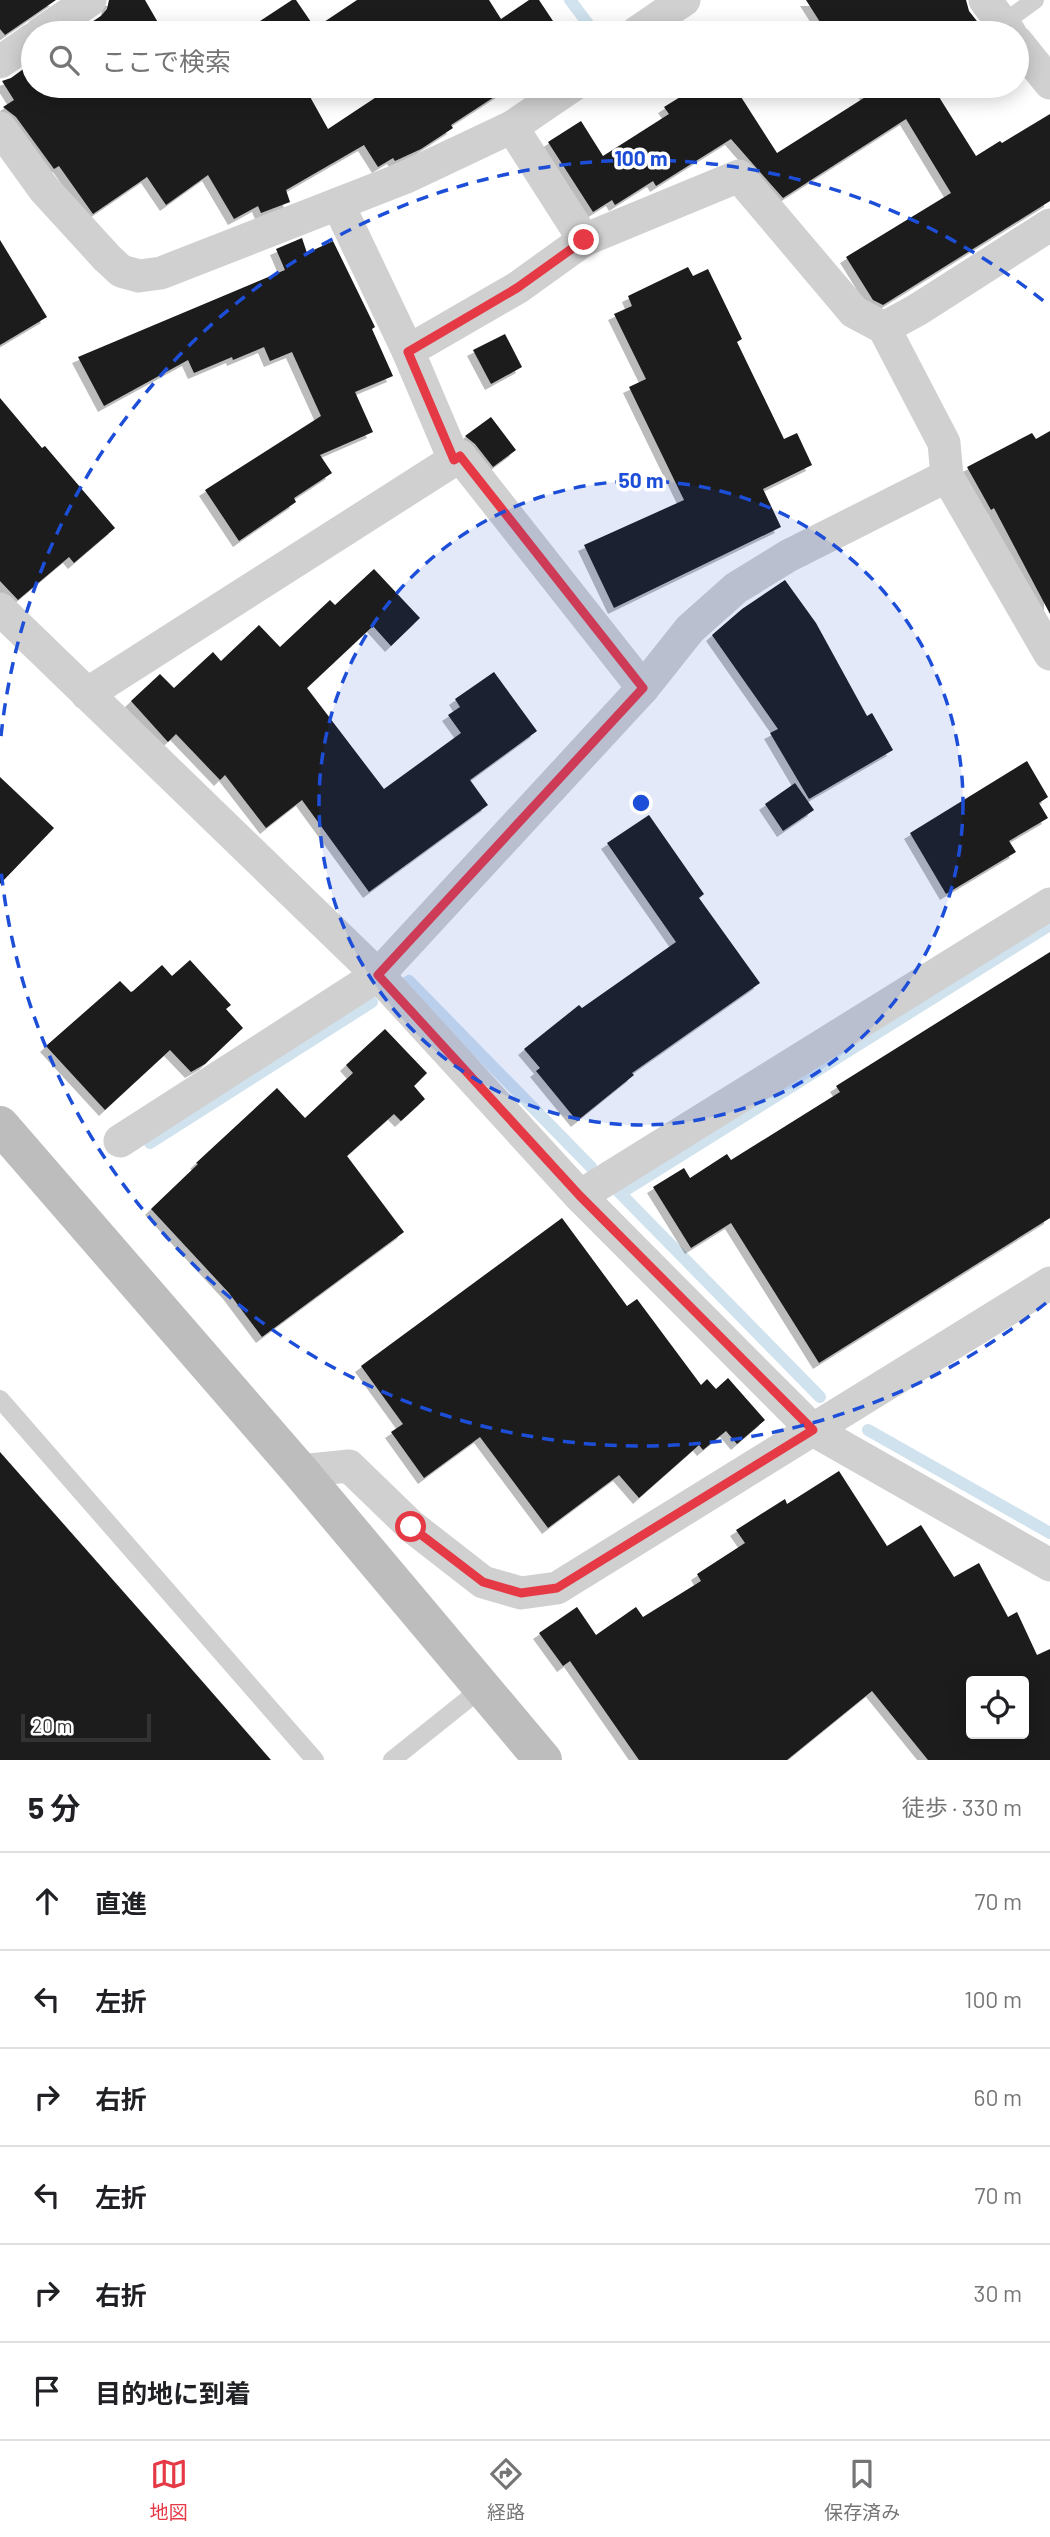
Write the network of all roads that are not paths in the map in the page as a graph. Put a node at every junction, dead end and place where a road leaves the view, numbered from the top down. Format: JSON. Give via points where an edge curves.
{"nodes":[{"id":1,"x":90,"y":0,"type":"edge"},
{"id":2,"x":684,"y":0,"type":"edge"},
{"id":3,"x":1035,"y":0,"type":"edge"},
{"id":4,"x":59,"y":21,"type":"edge"},
{"id":5,"x":653,"y":21,"type":"edge"},
{"id":6,"x":1009,"y":21,"type":"edge"},
{"id":7,"x":21,"y":47,"type":"edge"},
{"id":8,"x":1029,"y":57,"type":"edge"},
{"id":9,"x":0,"y":62,"type":"edge"},
{"id":10,"x":1050,"y":83,"type":"edge"},
{"id":11,"x":554,"y":98,"type":"edge"},
{"id":12,"x":512,"y":127,"type":"junction"},
{"id":13,"x":0,"y":128,"type":"edge"},
{"id":14,"x":338,"y":204,"type":"junction"},
{"id":15,"x":1050,"y":225,"type":"edge"},
{"id":16,"x":584,"y":240,"type":"junction"},
{"id":17,"x":884,"y":328,"type":"junction"},
{"id":18,"x":408,"y":352,"type":"junction"},
{"id":19,"x":454,"y":460,"type":"junction"},
{"id":20,"x":947,"y":476,"type":"junction"},
{"id":21,"x":0,"y":609,"type":"edge"},
{"id":22,"x":1050,"y":654,"type":"edge"},
{"id":23,"x":643,"y":688,"type":"junction"},
{"id":24,"x":87,"y":694,"type":"junction"},
{"id":25,"x":1050,"y":904,"type":"edge"},
{"id":26,"x":378,"y":975,"type":"junction"},
{"id":27,"x":0,"y":1125,"type":"edge"},
{"id":28,"x":120,"y":1141,"type":"dead end"},
{"id":29,"x":580,"y":1196,"type":"junction"},
{"id":30,"x":1050,"y":1283,"type":"edge"},
{"id":31,"x":0,"y":1399,"type":"edge"},
{"id":32,"x":813,"y":1430,"type":"junction"},
{"id":33,"x":300,"y":1471,"type":"junction"},
{"id":34,"x":1050,"y":1566,"type":"edge"},
{"id":35,"x":469,"y":1699,"type":"junction"},
{"id":36,"x":314,"y":1760,"type":"edge"},
{"id":37,"x":393,"y":1760,"type":"edge"},
{"id":38,"x":542,"y":1760,"type":"edge"}],
"edges":[{"from":1,"to":4,"type":"street"},
{"from":2,"to":5,"type":"street"},
{"from":3,"to":6,"type":"lane"},
{"from":7,"to":9,"type":"street"},
{"from":8,"to":10,"type":"street"},
{"from":11,"to":12,"type":"street"},
{"from":12,"to":14,"type":"street"},
{"from":12,"to":16,"type":"street"},
{"from":13,"to":14,"type":"street","via":[[44,189],[107,258],[121,271],[139,276],[161,273]]},
{"from":14,"to":18,"type":"street"},
{"from":15,"to":17,"type":"street"},
{"from":16,"to":17,"type":"street","via":[[739,176],[853,312]]},
{"from":16,"to":18,"type":"street","via":[[517,288]]},
{"from":17,"to":20,"type":"street","via":[[944,443]]},
{"from":18,"to":19,"type":"street"},
{"from":19,"to":23,"type":"street","via":[[460,456]]},
{"from":19,"to":24,"type":"street"},
{"from":20,"to":22,"type":"street"},
{"from":20,"to":23,"type":"street","via":[[788,556],[736,588],[690,629]]},
{"from":21,"to":24,"type":"street"},
{"from":23,"to":26,"type":"street"},
{"from":24,"to":26,"type":"street"},
{"from":25,"to":29,"type":"street"},
{"from":26,"to":28,"type":"street"},
{"from":26,"to":29,"type":"street"},
{"from":27,"to":33,"type":"street"},
{"from":29,"to":32,"type":"street"},
{"from":30,"to":32,"type":"street"},
{"from":31,"to":36,"type":"lane"},
{"from":32,"to":33,"type":"street","via":[[557,1588],[521,1593],[483,1582],[411,1527],[349,1466]]},
{"from":32,"to":34,"type":"street"},
{"from":33,"to":35,"type":"street"},
{"from":35,"to":37,"type":"lane"},
{"from":35,"to":38,"type":"street"}]}
